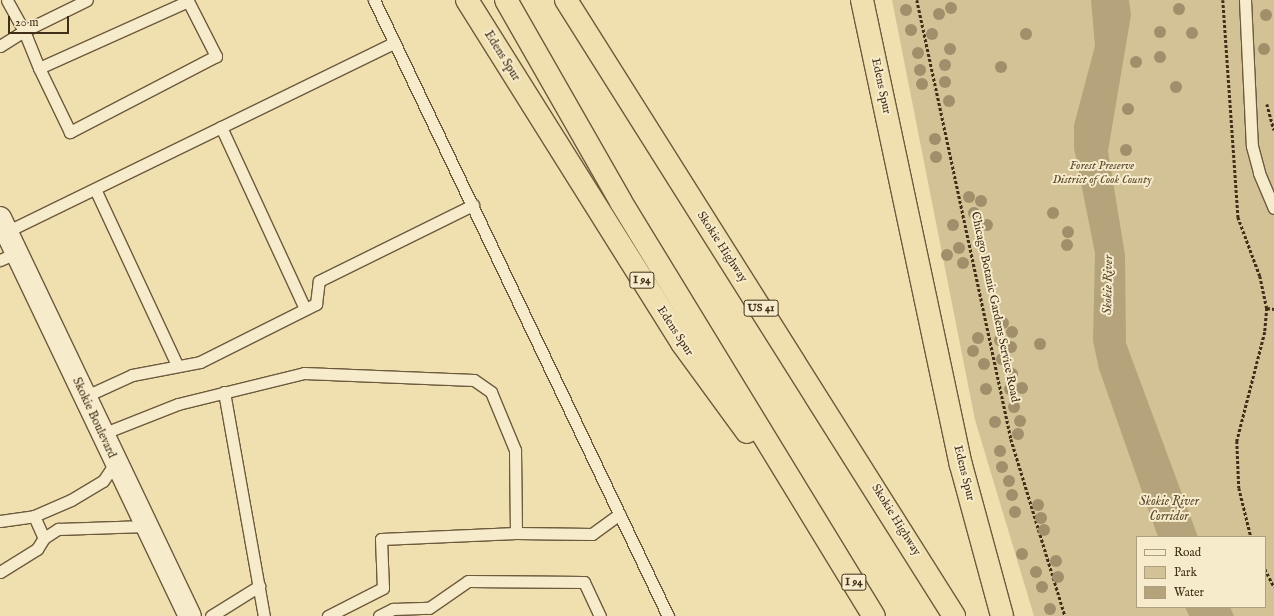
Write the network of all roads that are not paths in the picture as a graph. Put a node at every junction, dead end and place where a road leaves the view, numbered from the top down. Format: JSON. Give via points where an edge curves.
{"nodes":[{"id":1,"x":8,"y":0,"type":"edge"},
{"id":2,"x":87,"y":0,"type":"edge"},
{"id":3,"x":374,"y":0,"type":"edge"},
{"id":4,"x":467,"y":0,"type":"edge"},
{"id":5,"x":506,"y":0,"type":"edge"},
{"id":6,"x":566,"y":0,"type":"edge"},
{"id":7,"x":862,"y":0,"type":"edge"},
{"id":8,"x":1245,"y":0,"type":"edge"},
{"id":9,"x":24,"y":30,"type":"junction"},
{"id":10,"x":394,"y":43,"type":"junction"},
{"id":11,"x":0,"y":46,"type":"edge"},
{"id":12,"x":39,"y":68,"type":"junction"},
{"id":13,"x":221,"y":127,"type":"junction"},
{"id":14,"x":95,"y":189,"type":"junction"},
{"id":15,"x":473,"y":205,"type":"junction"},
{"id":16,"x":1274,"y":208,"type":"edge"},
{"id":17,"x":3,"y":225,"type":"edge"},
{"id":18,"x":8,"y":257,"type":"edge"},
{"id":19,"x":305,"y":309,"type":"junction"},
{"id":20,"x":177,"y":365,"type":"junction"},
{"id":21,"x":224,"y":392,"type":"junction"},
{"id":22,"x":84,"y":396,"type":"junction"},
{"id":23,"x":102,"y":434,"type":"junction"},
{"id":24,"x":115,"y":464,"type":"junction"},
{"id":25,"x":620,"y":514,"type":"junction"},
{"id":26,"x":34,"y":516,"type":"junction"},
{"id":27,"x":0,"y":521,"type":"edge"},
{"id":28,"x":146,"y":526,"type":"junction"},
{"id":29,"x":516,"y":533,"type":"junction"},
{"id":30,"x":44,"y":538,"type":"junction"},
{"id":31,"x":834,"y":549,"type":"junction"},
{"id":32,"x":0,"y":572,"type":"edge"},
{"id":33,"x":258,"y":586,"type":"junction"},
{"id":34,"x":190,"y":616,"type":"edge"},
{"id":35,"x":211,"y":616,"type":"edge"},
{"id":36,"x":264,"y":616,"type":"edge"},
{"id":37,"x":328,"y":616,"type":"edge"},
{"id":38,"x":379,"y":616,"type":"edge"},
{"id":39,"x":600,"y":616,"type":"edge"},
{"id":40,"x":668,"y":616,"type":"edge"},
{"id":41,"x":874,"y":616,"type":"edge"},
{"id":42,"x":954,"y":616,"type":"edge"},
{"id":43,"x":1002,"y":616,"type":"edge"}],
"edges":[{"from":1,"to":9,"type":"lane"},
{"from":2,"to":9,"type":"lane"},
{"from":3,"to":10,"type":"lane"},
{"from":4,"to":31,"type":"highway","name":"Edens Spur","number":"I 94","via":[[682,343]]},
{"from":5,"to":31,"type":"highway","via":[[621,202]]},
{"from":6,"to":42,"type":"highway","name":"Skokie Highway","number":"US 41"},
{"from":7,"to":43,"type":"highway","name":"Edens Spur","via":[[960,465]]},
{"from":8,"to":16,"type":"lane","via":[[1252,146],[1259,173]]},
{"from":9,"to":11,"type":"lane"},
{"from":9,"to":12,"type":"lane"},
{"from":10,"to":13,"type":"lane"},
{"from":10,"to":15,"type":"lane"},
{"from":12,"to":12,"type":"lane","via":[[70,132],[216,56],[188,1]]},
{"from":13,"to":14,"type":"lane"},
{"from":13,"to":19,"type":"lane"},
{"from":14,"to":17,"type":"lane"},
{"from":14,"to":20,"type":"lane"},
{"from":15,"to":19,"type":"lane","via":[[319,281],[316,304]]},
{"from":15,"to":25,"type":"lane"},
{"from":17,"to":18,"type":"main road","name":"Skokie Boulevard"},
{"from":18,"to":22,"type":"main road","name":"Skokie Boulevard"},
{"from":19,"to":20,"type":"lane","via":[[200,362]]},
{"from":20,"to":22,"type":"lane","via":[[132,375]]},
{"from":21,"to":23,"type":"lane","via":[[178,404]]},
{"from":21,"to":29,"type":"lane","via":[[304,373],[474,380],[491,392],[515,450]]},
{"from":21,"to":33,"type":"lane"},
{"from":22,"to":23,"type":"main road","name":"Skokie Boulevard"},
{"from":23,"to":24,"type":"main road","name":"Skokie Boulevard"},
{"from":24,"to":26,"type":"lane","via":[[102,481],[80,495]]},
{"from":24,"to":28,"type":"main road","name":"Skokie Boulevard"},
{"from":25,"to":29,"type":"lane","via":[[592,534]]},
{"from":25,"to":40,"type":"lane"},
{"from":26,"to":27,"type":"lane"},
{"from":26,"to":30,"type":"lane"},
{"from":28,"to":30,"type":"lane","via":[[70,526]]},
{"from":28,"to":34,"type":"main road","name":"Skokie Boulevard"},
{"from":29,"to":37,"type":"lane","via":[[381,539],[383,588]]},
{"from":30,"to":32,"type":"lane","via":[[37,549]]},
{"from":31,"to":41,"type":"highway","number":"I 94"},
{"from":33,"to":35,"type":"lane"},
{"from":33,"to":36,"type":"lane"},
{"from":38,"to":39,"type":"lane","via":[[393,609],[429,608],[468,581],[584,582]]}]}
